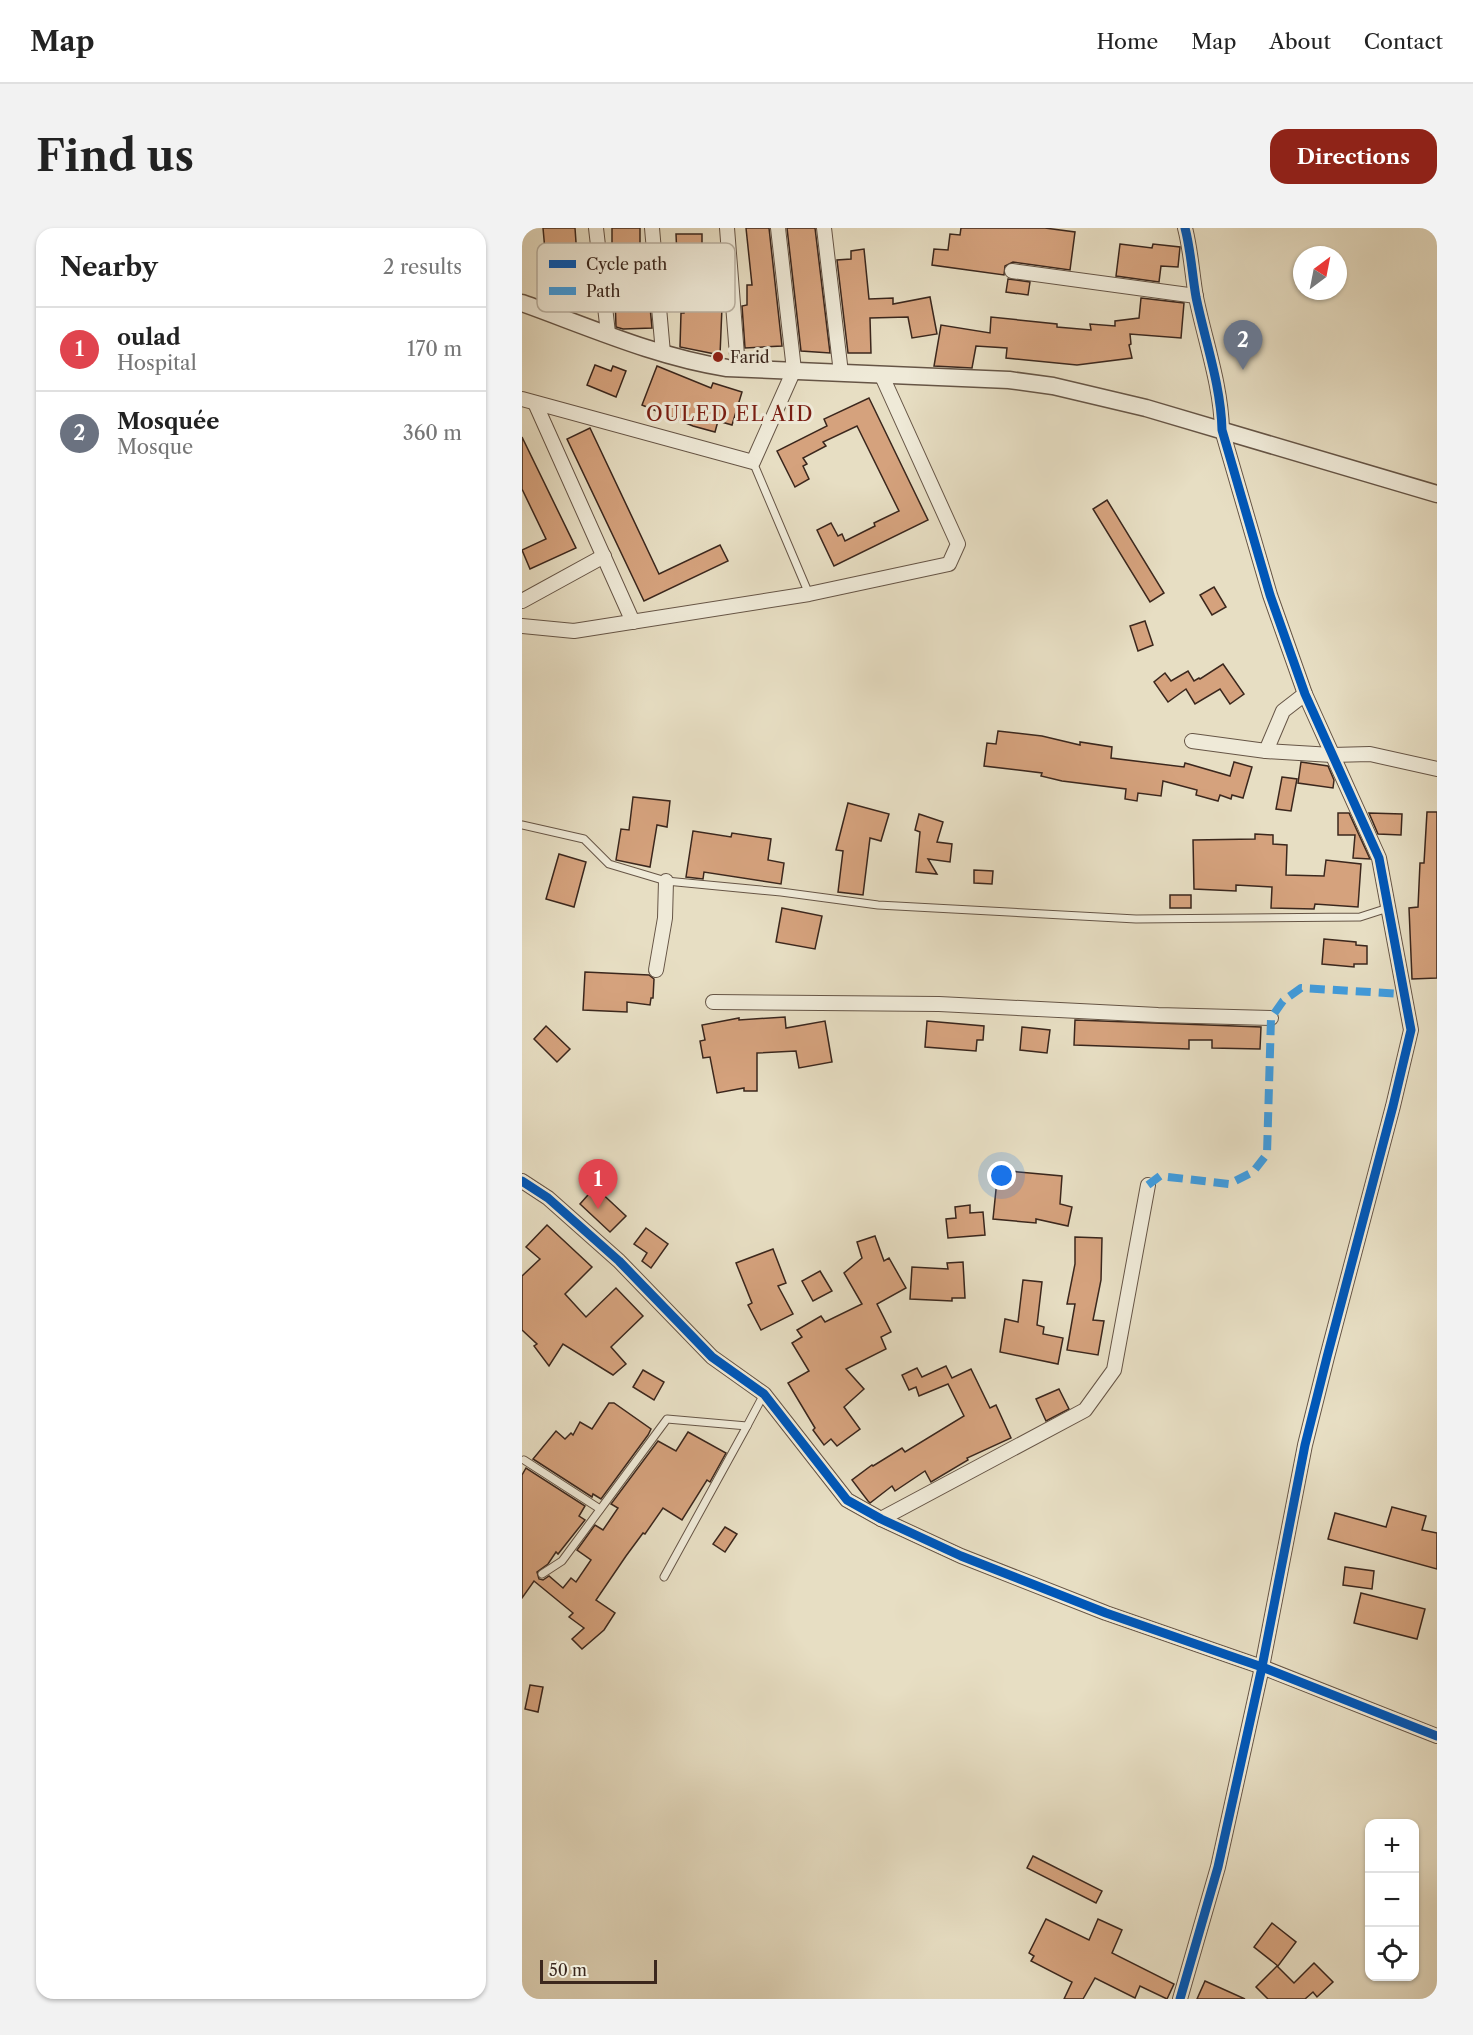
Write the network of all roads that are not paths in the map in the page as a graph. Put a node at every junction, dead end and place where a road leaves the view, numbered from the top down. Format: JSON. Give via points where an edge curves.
{"nodes":[{"id":1,"x":596,"y":228,"type":"edge"},
{"id":2,"x":652,"y":228,"type":"edge"},
{"id":3,"x":727,"y":228,"type":"edge"},
{"id":4,"x":778,"y":228,"type":"edge"},
{"id":5,"x":824,"y":228,"type":"edge"},
{"id":6,"x":1185,"y":228,"type":"edge"},
{"id":7,"x":598,"y":243,"type":"edge"},
{"id":8,"x":653,"y":243,"type":"edge"},
{"id":9,"x":728,"y":243,"type":"edge"},
{"id":10,"x":1012,"y":271,"type":"dead end"},
{"id":11,"x":1196,"y":296,"type":"junction"},
{"id":12,"x":522,"y":303,"type":"edge"},
{"id":13,"x":537,"y":308,"type":"edge"},
{"id":14,"x":548,"y":312,"type":"edge"},
{"id":15,"x":606,"y":312,"type":"edge"},
{"id":16,"x":659,"y":312,"type":"edge"},
{"id":17,"x":734,"y":312,"type":"edge"},
{"id":18,"x":608,"y":333,"type":"junction"},
{"id":19,"x":663,"y":353,"type":"junction"},
{"id":20,"x":738,"y":368,"type":"junction"},
{"id":21,"x":794,"y":370,"type":"junction"},
{"id":22,"x":841,"y":373,"type":"junction"},
{"id":23,"x":881,"y":375,"type":"junction"},
{"id":24,"x":528,"y":401,"type":"edge"},
{"id":25,"x":1222,"y":430,"type":"junction"},
{"id":26,"x":753,"y":462,"type":"junction"},
{"id":27,"x":1437,"y":494,"type":"edge"},
{"id":28,"x":604,"y":556,"type":"junction"},
{"id":29,"x":809,"y":594,"type":"junction"},
{"id":30,"x":522,"y":601,"type":"edge"},
{"id":31,"x":633,"y":622,"type":"junction"},
{"id":32,"x":522,"y":626,"type":"edge"},
{"id":33,"x":1305,"y":694,"type":"junction"},
{"id":34,"x":1192,"y":741,"type":"dead end"},
{"id":35,"x":1266,"y":751,"type":"junction"},
{"id":36,"x":1332,"y":755,"type":"junction"},
{"id":37,"x":1437,"y":769,"type":"edge"},
{"id":38,"x":522,"y":825,"type":"edge"},
{"id":39,"x":666,"y":881,"type":"junction"},
{"id":40,"x":1388,"y":908,"type":"junction"},
{"id":41,"x":656,"y":970,"type":"dead end"},
{"id":42,"x":713,"y":1002,"type":"dead end"},
{"id":43,"x":1271,"y":1018,"type":"dead end"},
{"id":44,"x":522,"y":1181,"type":"edge"},
{"id":45,"x":1148,"y":1185,"type":"dead end"},
{"id":46,"x":764,"y":1394,"type":"junction"},
{"id":47,"x":747,"y":1426,"type":"junction"},
{"id":48,"x":524,"y":1460,"type":"dead end"},
{"id":49,"x":600,"y":1509,"type":"junction"},
{"id":50,"x":881,"y":1519,"type":"junction"},
{"id":51,"x":542,"y":1574,"type":"dead end"},
{"id":52,"x":664,"y":1577,"type":"dead end"},
{"id":53,"x":1262,"y":1667,"type":"junction"},
{"id":54,"x":1437,"y":1736,"type":"edge"},
{"id":55,"x":1180,"y":1999,"type":"edge"}],
"edges":[{"from":1,"to":7,"type":"street"},
{"from":2,"to":8,"type":"street"},
{"from":3,"to":9,"type":"street"},
{"from":4,"to":21,"type":"street"},
{"from":5,"to":22,"type":"street"},
{"from":6,"to":11,"type":"street"},
{"from":10,"to":11,"type":"street"},
{"from":11,"to":25,"type":"street","via":[[1221,407]]},
{"from":12,"to":13,"type":"street"},
{"from":14,"to":18,"type":"street"},
{"from":15,"to":18,"type":"street"},
{"from":16,"to":19,"type":"street"},
{"from":17,"to":20,"type":"street"},
{"from":18,"to":19,"type":"street"},
{"from":19,"to":20,"type":"street"},
{"from":20,"to":21,"type":"street"},
{"from":21,"to":22,"type":"street"},
{"from":21,"to":26,"type":"street"},
{"from":22,"to":23,"type":"street"},
{"from":23,"to":25,"type":"street","via":[[1041,384],[1085,392]]},
{"from":23,"to":29,"type":"street","via":[[958,543],[949,564]]},
{"from":24,"to":26,"type":"street"},
{"from":24,"to":28,"type":"street"},
{"from":25,"to":27,"type":"street"},
{"from":25,"to":33,"type":"street","via":[[1270,595]]},
{"from":26,"to":29,"type":"lane"},
{"from":28,"to":30,"type":"street"},
{"from":28,"to":31,"type":"street"},
{"from":29,"to":31,"type":"street"},
{"from":31,"to":32,"type":"street","via":[[574,631]]},
{"from":33,"to":35,"type":"street","via":[[1283,711]]},
{"from":33,"to":36,"type":"street"},
{"from":34,"to":35,"type":"street"},
{"from":35,"to":36,"type":"street"},
{"from":36,"to":37,"type":"street","via":[[1370,754]]},
{"from":36,"to":40,"type":"street","via":[[1379,858]]},
{"from":38,"to":39,"type":"lane","via":[[584,839],[609,864]]},
{"from":39,"to":40,"type":"lane","via":[[878,905],[1136,919],[1360,918]]},
{"from":39,"to":41,"type":"street","via":[[665,918]]},
{"from":40,"to":53,"type":"street","via":[[1411,1030],[1305,1445]]},
{"from":42,"to":43,"type":"street","via":[[939,1004]]},
{"from":44,"to":46,"type":"street","via":[[548,1198],[619,1261],[712,1357]]},
{"from":45,"to":50,"type":"street","via":[[1114,1370],[1085,1410]]},
{"from":46,"to":47,"type":"lane"},
{"from":46,"to":50,"type":"street","via":[[847,1500]]},
{"from":47,"to":49,"type":"lane","via":[[667,1419]]},
{"from":47,"to":52,"type":"lane"},
{"from":48,"to":49,"type":"lane"},
{"from":49,"to":51,"type":"lane","via":[[562,1561]]},
{"from":50,"to":53,"type":"street","via":[[961,1556],[1106,1613]]},
{"from":53,"to":54,"type":"street"},
{"from":53,"to":55,"type":"street","via":[[1218,1867]]}]}
